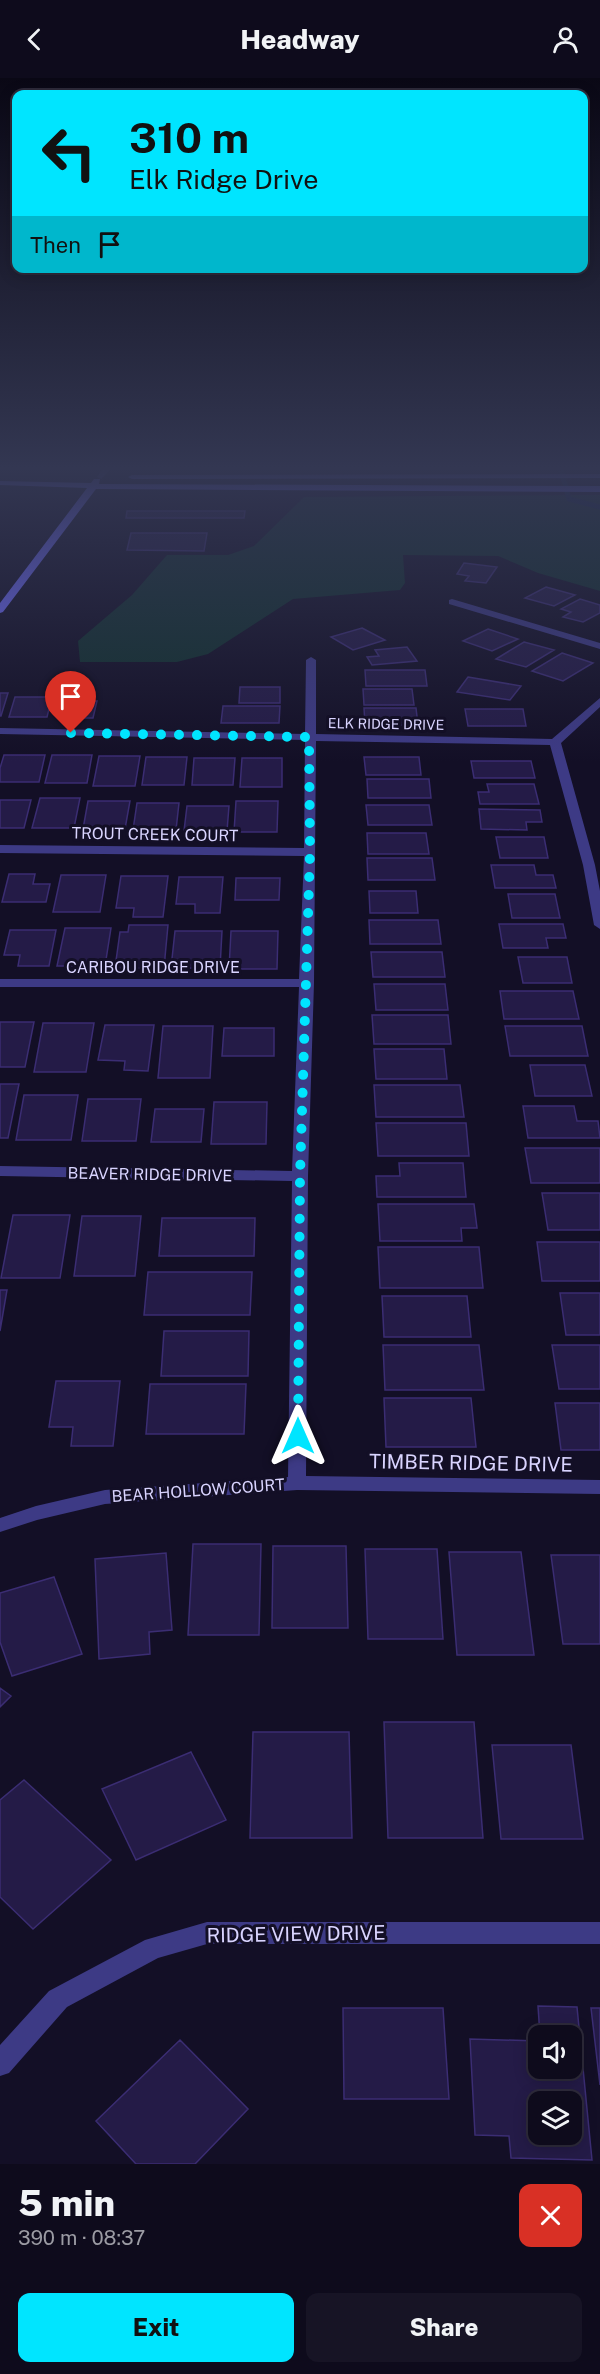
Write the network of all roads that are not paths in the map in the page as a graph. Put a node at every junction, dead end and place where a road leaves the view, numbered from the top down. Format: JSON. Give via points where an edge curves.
{"nodes":[{"id":1,"x":34,"y":567,"type":"edge"},
{"id":2,"x":452,"y":602,"type":"dead end"},
{"id":3,"x":0,"y":610,"type":"edge"},
{"id":4,"x":600,"y":646,"type":"edge"},
{"id":5,"x":311,"y":660,"type":"dead end"},
{"id":6,"x":600,"y":701,"type":"edge"},
{"id":7,"x":0,"y":731,"type":"edge"},
{"id":8,"x":309,"y":737,"type":"junction"},
{"id":9,"x":555,"y":742,"type":"junction"},
{"id":10,"x":0,"y":849,"type":"edge"},
{"id":11,"x":310,"y":852,"type":"junction"},
{"id":12,"x":600,"y":925,"type":"edge"},
{"id":13,"x":0,"y":983,"type":"edge"},
{"id":14,"x":307,"y":983,"type":"junction"},
{"id":15,"x":0,"y":1171,"type":"edge"},
{"id":16,"x":300,"y":1176,"type":"junction"},
{"id":17,"x":297,"y":1483,"type":"junction"},
{"id":18,"x":600,"y":1487,"type":"edge"},
{"id":19,"x":0,"y":1525,"type":"edge"},
{"id":20,"x":600,"y":1933,"type":"edge"},
{"id":21,"x":0,"y":2064,"type":"edge"}],
"edges":[{"from":1,"to":3,"type":"main road"},
{"from":2,"to":4,"type":"street"},
{"from":5,"to":8,"type":"street","name":"BEAR HOLLOW COURT"},
{"from":6,"to":9,"type":"street"},
{"from":7,"to":8,"type":"street","name":"ELK RIDGE DRIVE"},
{"from":8,"to":9,"type":"street","name":"ELK RIDGE DRIVE"},
{"from":8,"to":11,"type":"street","name":"BEAR HOLLOW COURT"},
{"from":9,"to":12,"type":"street","via":[[589,865]]},
{"from":10,"to":11,"type":"street","name":"TROUT CREEK COURT"},
{"from":11,"to":14,"type":"street","name":"BEAR HOLLOW COURT"},
{"from":13,"to":14,"type":"street","name":"CARIBOU RIDGE DRIVE"},
{"from":14,"to":16,"type":"street","name":"BEAR HOLLOW COURT"},
{"from":15,"to":16,"type":"street","name":"BEAVER RIDGE DRIVE"},
{"from":16,"to":17,"type":"street","name":"BEAR HOLLOW COURT"},
{"from":17,"to":18,"type":"street","name":"TIMBER RIDGE DRIVE"},
{"from":17,"to":19,"type":"street","name":"BEAR HOLLOW COURT","via":[[105,1497]]},
{"from":20,"to":21,"type":"street","name":"RIDGE VIEW DRIVE","via":[[207,1933],[153,1948],[58,1999]]}]}
